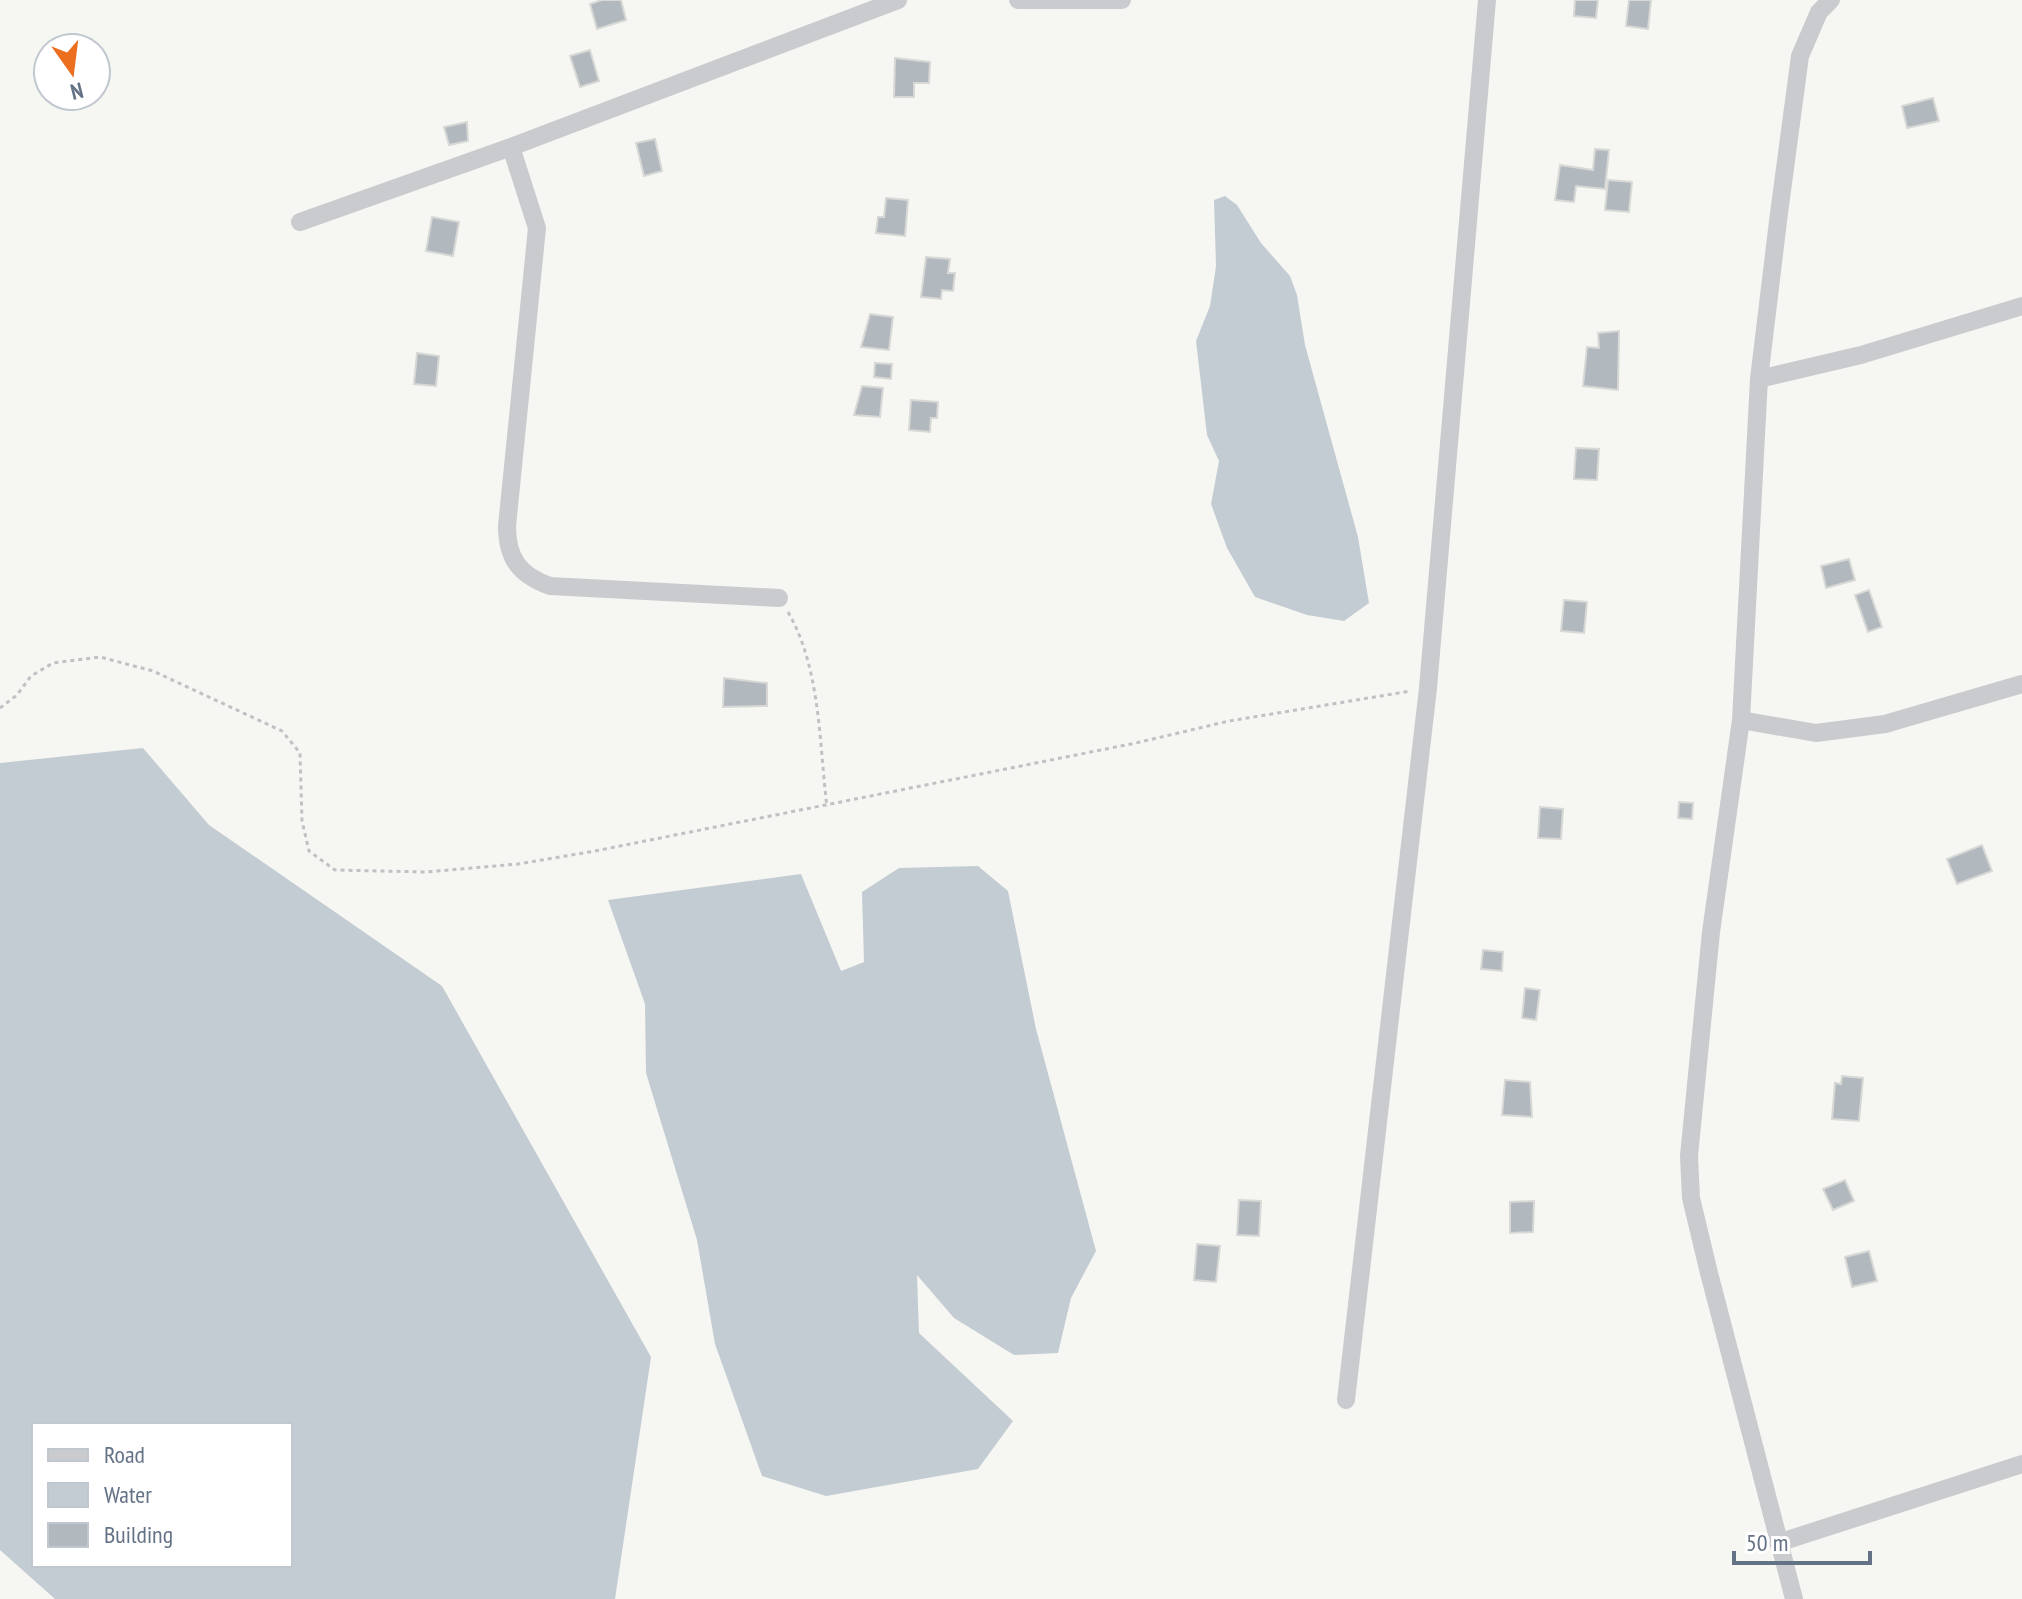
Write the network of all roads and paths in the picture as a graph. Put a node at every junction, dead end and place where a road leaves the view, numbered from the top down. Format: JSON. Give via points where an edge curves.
{"nodes":[{"id":1,"x":898,"y":0,"type":"edge"},
{"id":2,"x":1018,"y":0,"type":"edge"},
{"id":3,"x":1122,"y":0,"type":"edge"},
{"id":4,"x":1487,"y":0,"type":"edge"},
{"id":5,"x":1831,"y":0,"type":"edge"},
{"id":6,"x":511,"y":147,"type":"junction"},
{"id":7,"x":300,"y":222,"type":"dead end"},
{"id":8,"x":2022,"y":306,"type":"edge"},
{"id":9,"x":1759,"y":379,"type":"junction"},
{"id":10,"x":779,"y":598,"type":"joint"},
{"id":11,"x":2022,"y":684,"type":"edge"},
{"id":12,"x":1428,"y":688,"type":"junction"},
{"id":13,"x":0,"y":708,"type":"edge"},
{"id":14,"x":1741,"y":720,"type":"junction"},
{"id":15,"x":827,"y":807,"type":"junction"},
{"id":16,"x":1346,"y":1400,"type":"dead end"},
{"id":17,"x":2022,"y":1464,"type":"edge"},
{"id":18,"x":1778,"y":1543,"type":"junction"},
{"id":19,"x":1794,"y":1599,"type":"edge"}],
"edges":[{"from":1,"to":6,"type":"street"},
{"from":2,"to":3,"type":"street"},
{"from":4,"to":12,"type":"street"},
{"from":5,"to":9,"type":"street","via":[[1819,12],[1800,56]]},
{"from":6,"to":7,"type":"street"},
{"from":6,"to":10,"type":"street","via":[[537,228],[507,526],[513,560],[533,580],[550,586]]},
{"from":8,"to":9,"type":"street","via":[[1861,355]]},
{"from":9,"to":14,"type":"street"},
{"from":10,"to":15,"type":"path","via":[[806,656]]},
{"from":11,"to":14,"type":"street","via":[[1885,724],[1816,733]]},
{"from":12,"to":15,"type":"path","via":[[1229,721]]},
{"from":12,"to":16,"type":"street"},
{"from":13,"to":15,"type":"path","via":[[31,676],[53,663],[100,657],[153,671],[282,731],[300,753],[302,821],[309,851],[335,870],[354,873],[518,864]]},
{"from":14,"to":18,"type":"street","via":[[1711,932],[1689,1156],[1691,1198]]},
{"from":17,"to":18,"type":"street"},
{"from":18,"to":19,"type":"street"}]}
